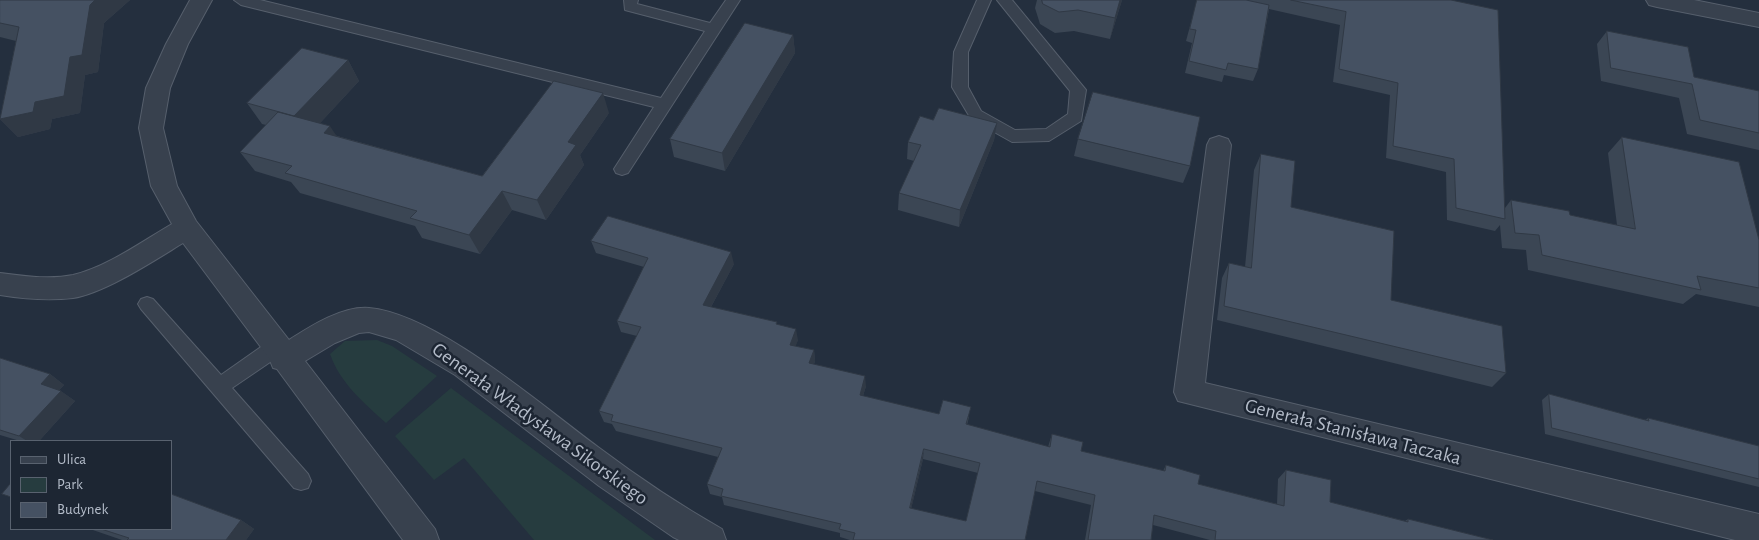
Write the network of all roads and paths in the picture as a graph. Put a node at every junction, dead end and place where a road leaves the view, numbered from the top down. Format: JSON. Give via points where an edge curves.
{"nodes":[{"id":1,"x":201,"y":0,"type":"edge"},
{"id":2,"x":241,"y":0,"type":"edge"},
{"id":3,"x":631,"y":0,"type":"edge"},
{"id":4,"x":733,"y":0,"type":"edge"},
{"id":5,"x":984,"y":0,"type":"edge"},
{"id":6,"x":1004,"y":0,"type":"edge"},
{"id":7,"x":1658,"y":0,"type":"edge"},
{"id":8,"x":1759,"y":20,"type":"edge"},
{"id":9,"x":714,"y":29,"type":"junction"},
{"id":10,"x":663,"y":104,"type":"junction"},
{"id":11,"x":1220,"y":145,"type":"dead end"},
{"id":12,"x":622,"y":169,"type":"dead end"},
{"id":13,"x":187,"y":228,"type":"junction"},
{"id":14,"x":0,"y":284,"type":"edge"},
{"id":15,"x":146,"y":304,"type":"dead end"},
{"id":16,"x":279,"y":354,"type":"junction"},
{"id":17,"x":219,"y":387,"type":"junction"},
{"id":18,"x":301,"y":480,"type":"dead end"},
{"id":19,"x":1759,"y":530,"type":"edge"},
{"id":20,"x":423,"y":540,"type":"edge"},
{"id":21,"x":710,"y":540,"type":"edge"}],
"edges":[{"from":1,"to":13,"type":"street","via":[[158,88],[151,128],[164,186]]},
{"from":2,"to":10,"type":"lane"},
{"from":3,"to":9,"type":"lane","via":[[630,8]]},
{"from":4,"to":9,"type":"lane"},
{"from":5,"to":6,"type":"lane","via":[[961,52],[960,87],[976,115],[1012,136],[1048,135],[1076,117],[1078,90]]},
{"from":7,"to":8,"type":"street"},
{"from":9,"to":10,"type":"lane"},
{"from":10,"to":12,"type":"lane"},
{"from":11,"to":19,"type":"street","name":"Generała Stanisława Taczaka","via":[[1189,392]]},
{"from":13,"to":14,"type":"street","via":[[118,268],[75,286],[38,289]]},
{"from":13,"to":16,"type":"street"},
{"from":15,"to":17,"type":"lane"},
{"from":16,"to":17,"type":"lane"},
{"from":16,"to":20,"type":"street"},
{"from":16,"to":21,"type":"street","name":"Generała Władysława Sikorskiego","via":[[343,325],[368,320],[404,330],[464,365],[671,519]]},
{"from":17,"to":18,"type":"lane"}]}
